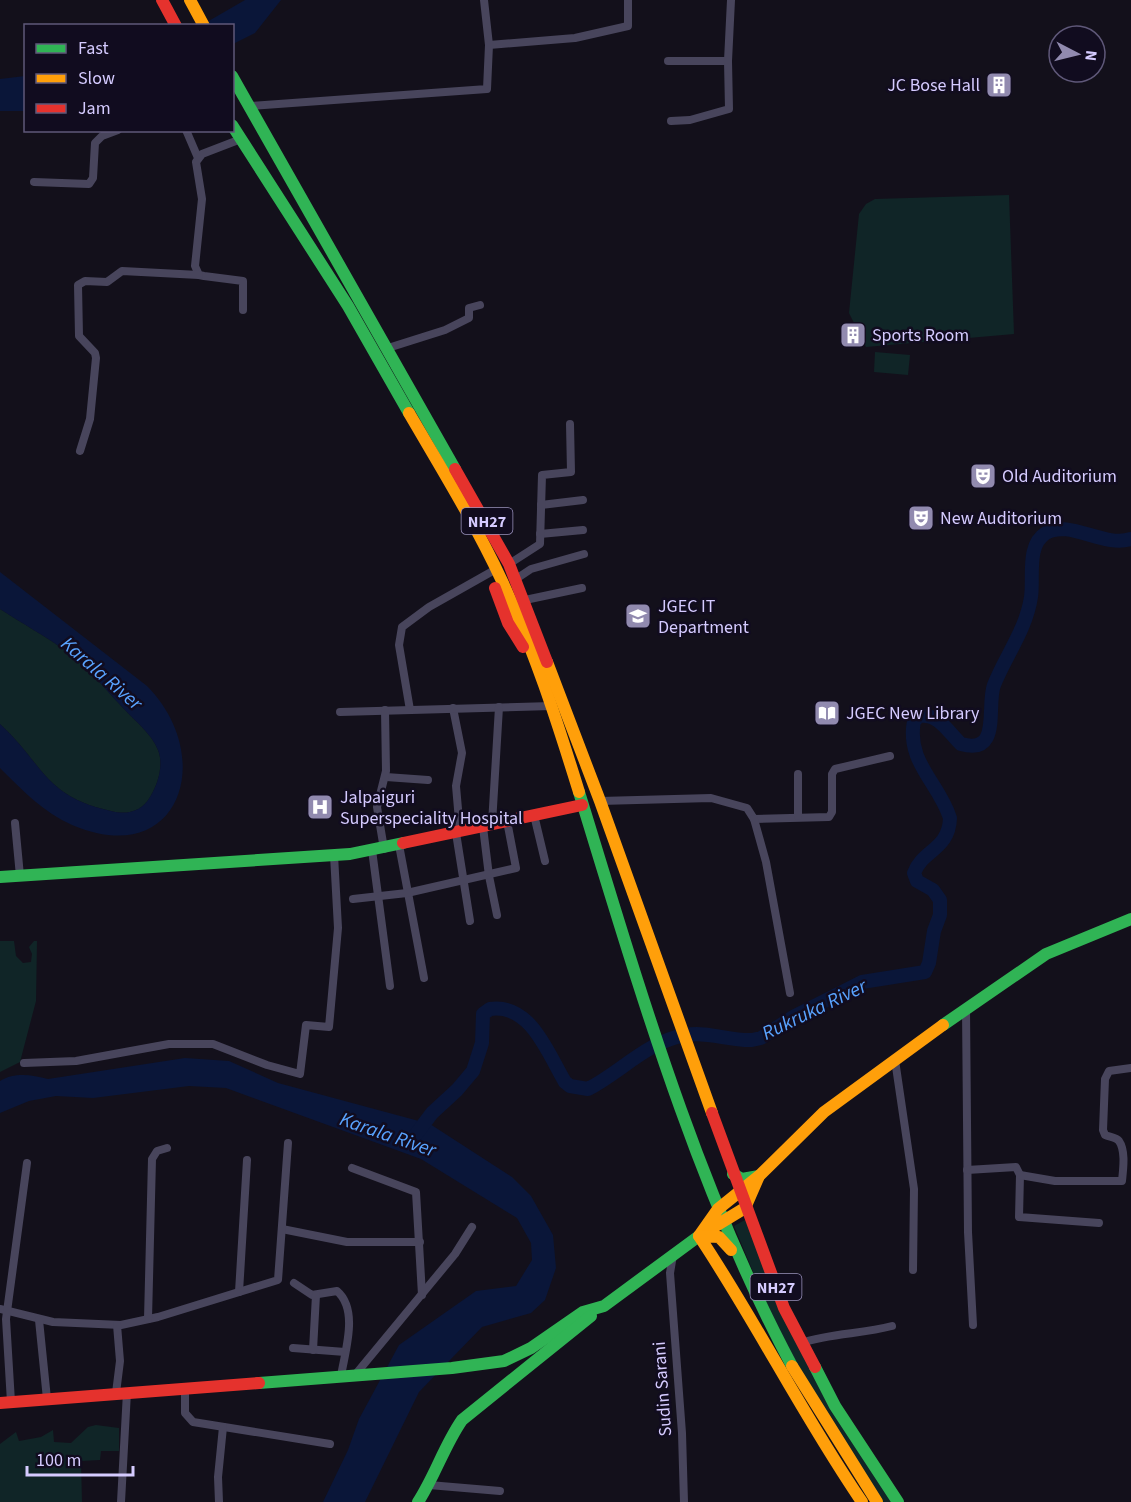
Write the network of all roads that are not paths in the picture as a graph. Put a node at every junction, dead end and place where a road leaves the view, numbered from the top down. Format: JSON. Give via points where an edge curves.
{"nodes":[{"id":1,"x":162,"y":0,"type":"edge"},
{"id":2,"x":190,"y":0,"type":"edge"},
{"id":3,"x":484,"y":0,"type":"edge"},
{"id":4,"x":628,"y":0,"type":"edge"},
{"id":5,"x":731,"y":0,"type":"edge"},
{"id":6,"x":175,"y":24,"type":"edge"},
{"id":7,"x":203,"y":24,"type":"edge"},
{"id":8,"x":489,"y":45,"type":"junction"},
{"id":9,"x":668,"y":61,"type":"dead end"},
{"id":10,"x":728,"y":61,"type":"junction"},
{"id":11,"x":234,"y":79,"type":"edge"},
{"id":12,"x":250,"y":105,"type":"junction"},
{"id":13,"x":671,"y":122,"type":"dead end"},
{"id":14,"x":234,"y":128,"type":"edge"},
{"id":15,"x":113,"y":132,"type":"edge"},
{"id":16,"x":187,"y":132,"type":"edge"},
{"id":17,"x":241,"y":139,"type":"junction"},
{"id":18,"x":198,"y":158,"type":"junction"},
{"id":19,"x":34,"y":182,"type":"dead end"},
{"id":20,"x":199,"y":275,"type":"junction"},
{"id":21,"x":480,"y":305,"type":"dead end"},
{"id":22,"x":243,"y":310,"type":"dead end"},
{"id":23,"x":388,"y":348,"type":"junction"},
{"id":24,"x":570,"y":424,"type":"dead end"},
{"id":25,"x":80,"y":451,"type":"dead end"},
{"id":26,"x":583,"y":500,"type":"dead end"},
{"id":27,"x":541,"y":505,"type":"junction"},
{"id":28,"x":583,"y":530,"type":"dead end"},
{"id":29,"x":540,"y":534,"type":"junction"},
{"id":30,"x":485,"y":546,"type":"junction"},
{"id":31,"x":584,"y":554,"type":"dead end"},
{"id":32,"x":509,"y":564,"type":"junction"},
{"id":33,"x":491,"y":572,"type":"junction"},
{"id":34,"x":516,"y":579,"type":"junction"},
{"id":35,"x":582,"y":588,"type":"dead end"},
{"id":36,"x":525,"y":600,"type":"junction"},
{"id":37,"x":541,"y":660,"type":"junction"},
{"id":38,"x":552,"y":706,"type":"junction"},
{"id":39,"x":499,"y":707,"type":"junction"},
{"id":40,"x":453,"y":708,"type":"junction"},
{"id":41,"x":385,"y":710,"type":"junction"},
{"id":42,"x":410,"y":710,"type":"junction"},
{"id":43,"x":340,"y":712,"type":"dead end"},
{"id":44,"x":890,"y":756,"type":"dead end"},
{"id":45,"x":798,"y":774,"type":"dead end"},
{"id":46,"x":386,"y":777,"type":"junction"},
{"id":47,"x":428,"y":780,"type":"dead end"},
{"id":48,"x":600,"y":801,"type":"junction"},
{"id":49,"x":582,"y":805,"type":"junction"},
{"id":50,"x":534,"y":815,"type":"junction"},
{"id":51,"x":798,"y":816,"type":"junction"},
{"id":52,"x":754,"y":819,"type":"junction"},
{"id":53,"x":507,"y":821,"type":"junction"},
{"id":54,"x":15,"y":823,"type":"dead end"},
{"id":55,"x":488,"y":826,"type":"junction"},
{"id":56,"x":458,"y":832,"type":"junction"},
{"id":57,"x":399,"y":845,"type":"junction"},
{"id":58,"x":378,"y":849,"type":"junction"},
{"id":59,"x":334,"y":855,"type":"junction"},
{"id":60,"x":545,"y":861,"type":"dead end"},
{"id":61,"x":20,"y":876,"type":"junction"},
{"id":62,"x":489,"y":876,"type":"junction"},
{"id":63,"x":0,"y":877,"type":"edge"},
{"id":64,"x":463,"y":882,"type":"junction"},
{"id":65,"x":407,"y":893,"type":"junction"},
{"id":66,"x":378,"y":897,"type":"junction"},
{"id":67,"x":353,"y":899,"type":"dead end"},
{"id":68,"x":497,"y":915,"type":"dead end"},
{"id":69,"x":1131,"y":919,"type":"edge"},
{"id":70,"x":470,"y":921,"type":"dead end"},
{"id":71,"x":424,"y":978,"type":"dead end"},
{"id":72,"x":390,"y":986,"type":"dead end"},
{"id":73,"x":790,"y":993,"type":"dead end"},
{"id":74,"x":966,"y":1008,"type":"junction"},
{"id":75,"x":895,"y":1060,"type":"junction"},
{"id":76,"x":24,"y":1063,"type":"dead end"},
{"id":77,"x":1131,"y":1068,"type":"edge"},
{"id":78,"x":288,"y":1143,"type":"dead end"},
{"id":79,"x":167,"y":1148,"type":"dead end"},
{"id":80,"x":246,"y":1160,"type":"dead end"},
{"id":81,"x":27,"y":1163,"type":"dead end"},
{"id":82,"x":352,"y":1168,"type":"dead end"},
{"id":83,"x":967,"y":1170,"type":"junction"},
{"id":84,"x":733,"y":1174,"type":"junction"},
{"id":85,"x":1020,"y":1175,"type":"junction"},
{"id":86,"x":759,"y":1176,"type":"junction"},
{"id":87,"x":739,"y":1191,"type":"junction"},
{"id":88,"x":746,"y":1208,"type":"junction"},
{"id":89,"x":718,"y":1209,"type":"junction"},
{"id":90,"x":1099,"y":1223,"type":"dead end"},
{"id":91,"x":723,"y":1224,"type":"junction"},
{"id":92,"x":472,"y":1227,"type":"dead end"},
{"id":93,"x":282,"y":1229,"type":"junction"},
{"id":94,"x":699,"y":1236,"type":"junction"},
{"id":95,"x":420,"y":1242,"type":"junction"},
{"id":96,"x":673,"y":1255,"type":"junction"},
{"id":97,"x":738,"y":1259,"type":"junction"},
{"id":98,"x":657,"y":1268,"type":"junction"},
{"id":99,"x":913,"y":1270,"type":"dead end"},
{"id":100,"x":670,"y":1273,"type":"junction"},
{"id":101,"x":294,"y":1283,"type":"dead end"},
{"id":102,"x":239,"y":1292,"type":"junction"},
{"id":103,"x":316,"y":1295,"type":"junction"},
{"id":104,"x":422,"y":1295,"type":"junction"},
{"id":105,"x":604,"y":1306,"type":"junction"},
{"id":106,"x":3,"y":1310,"type":"edge"},
{"id":107,"x":148,"y":1319,"type":"junction"},
{"id":108,"x":39,"y":1320,"type":"junction"},
{"id":109,"x":117,"y":1325,"type":"junction"},
{"id":110,"x":973,"y":1325,"type":"dead end"},
{"id":111,"x":892,"y":1326,"type":"dead end"},
{"id":112,"x":801,"y":1343,"type":"junction"},
{"id":113,"x":293,"y":1348,"type":"dead end"},
{"id":114,"x":312,"y":1350,"type":"junction"},
{"id":115,"x":345,"y":1352,"type":"junction"},
{"id":116,"x":356,"y":1375,"type":"junction"},
{"id":117,"x":341,"y":1376,"type":"junction"},
{"id":118,"x":185,"y":1389,"type":"junction"},
{"id":119,"x":121,"y":1393,"type":"junction"},
{"id":120,"x":47,"y":1399,"type":"junction"},
{"id":121,"x":6,"y":1402,"type":"edge"},
{"id":122,"x":223,"y":1427,"type":"junction"},
{"id":123,"x":330,"y":1444,"type":"dead end"},
{"id":124,"x":429,"y":1485,"type":"junction"},
{"id":125,"x":500,"y":1491,"type":"dead end"},
{"id":126,"x":121,"y":1502,"type":"edge"},
{"id":127,"x":219,"y":1502,"type":"edge"},
{"id":128,"x":418,"y":1502,"type":"edge"},
{"id":129,"x":684,"y":1502,"type":"edge"},
{"id":130,"x":862,"y":1502,"type":"edge"},
{"id":131,"x":877,"y":1502,"type":"edge"},
{"id":132,"x":898,"y":1502,"type":"edge"}],
"edges":[{"from":1,"to":6,"type":"main road"},
{"from":2,"to":7,"type":"main road"},
{"from":3,"to":8,"type":"street"},
{"from":4,"to":8,"type":"street","via":[[628,26],[575,38]]},
{"from":5,"to":10,"type":"street"},
{"from":8,"to":12,"type":"street","via":[[488,89]]},
{"from":9,"to":10,"type":"street"},
{"from":10,"to":13,"type":"street","via":[[729,109]]},
{"from":11,"to":12,"type":"main road","number":"NH27"},
{"from":12,"to":23,"type":"main road","number":"NH27"},
{"from":14,"to":17,"type":"main road","number":"NH27"},
{"from":15,"to":19,"type":"street","via":[[95,143],[93,178],[89,184]]},
{"from":16,"to":18,"type":"street"},
{"from":17,"to":18,"type":"street"},
{"from":17,"to":30,"type":"main road","number":"NH27","via":[[348,306]]},
{"from":18,"to":20,"type":"street","via":[[202,199],[195,266]]},
{"from":20,"to":22,"type":"street","via":[[243,280]]},
{"from":20,"to":25,"type":"street","via":[[122,271],[107,282],[85,281],[78,285],[79,336],[96,358],[90,419]]},
{"from":21,"to":23,"type":"street","via":[[469,308],[469,318],[445,330]]},
{"from":23,"to":32,"type":"main road","number":"NH27"},
{"from":24,"to":27,"type":"street","via":[[571,472],[542,475]]},
{"from":26,"to":27,"type":"street"},
{"from":27,"to":29,"type":"street"},
{"from":28,"to":29,"type":"street"},
{"from":29,"to":32,"type":"street","via":[[540,544]]},
{"from":30,"to":33,"type":"main road","number":"NH27"},
{"from":30,"to":37,"type":"main road","number":"NH27"},
{"from":31,"to":34,"type":"street","via":[[531,569]]},
{"from":32,"to":34,"type":"main road","number":"NH27"},
{"from":33,"to":37,"type":"main road","number":"NH27","via":[[508,623]]},
{"from":33,"to":42,"type":"street","via":[[402,627],[399,645]]},
{"from":34,"to":36,"type":"main road","number":"NH27"},
{"from":35,"to":36,"type":"street"},
{"from":36,"to":37,"type":"main road","number":"NH27"},
{"from":37,"to":38,"type":"main road","number":"NH27"},
{"from":37,"to":48,"type":"main road","number":"NH27"},
{"from":38,"to":39,"type":"street"},
{"from":38,"to":49,"type":"main road","number":"NH27"},
{"from":39,"to":40,"type":"street"},
{"from":39,"to":55,"type":"street"},
{"from":40,"to":42,"type":"street"},
{"from":40,"to":56,"type":"street","via":[[462,753],[456,786]]},
{"from":41,"to":42,"type":"street"},
{"from":41,"to":43,"type":"street"},
{"from":41,"to":46,"type":"street"},
{"from":44,"to":51,"type":"street","via":[[835,769],[831,815]]},
{"from":45,"to":51,"type":"street"},
{"from":46,"to":47,"type":"street"},
{"from":46,"to":58,"type":"street","via":[[377,807]]},
{"from":48,"to":49,"type":"main road"},
{"from":48,"to":52,"type":"street","via":[[711,798],[747,808]]},
{"from":48,"to":84,"type":"main road","number":"NH27"},
{"from":49,"to":50,"type":"main road"},
{"from":49,"to":89,"type":"main road","number":"NH27","via":[[645,1006]]},
{"from":50,"to":53,"type":"main road"},
{"from":50,"to":60,"type":"street"},
{"from":51,"to":52,"type":"street"},
{"from":52,"to":73,"type":"street","via":[[766,862]]},
{"from":53,"to":55,"type":"main road"},
{"from":53,"to":62,"type":"street","via":[[516,868]]},
{"from":54,"to":61,"type":"street"},
{"from":55,"to":56,"type":"main road"},
{"from":55,"to":62,"type":"street"},
{"from":56,"to":57,"type":"main road"},
{"from":56,"to":64,"type":"street"},
{"from":57,"to":58,"type":"main road"},
{"from":57,"to":65,"type":"street"},
{"from":58,"to":59,"type":"main road"},
{"from":58,"to":66,"type":"street"},
{"from":59,"to":61,"type":"main road"},
{"from":59,"to":76,"type":"street","via":[[338,928],[329,1027],[306,1025],[300,1074],[213,1044],[169,1044],[76,1061]]},
{"from":61,"to":63,"type":"main road"},
{"from":62,"to":64,"type":"street"},
{"from":62,"to":68,"type":"street"},
{"from":64,"to":65,"type":"street"},
{"from":64,"to":70,"type":"street"},
{"from":65,"to":66,"type":"street"},
{"from":65,"to":71,"type":"street"},
{"from":66,"to":67,"type":"street"},
{"from":66,"to":72,"type":"street"},
{"from":69,"to":74,"type":"main road","via":[[1046,954]]},
{"from":74,"to":75,"type":"main road"},
{"from":74,"to":83,"type":"street"},
{"from":75,"to":86,"type":"main road","via":[[824,1112]]},
{"from":75,"to":99,"type":"street","via":[[914,1189]]},
{"from":77,"to":85,"type":"street","via":[[1109,1071],[1105,1079],[1103,1130],[1120,1144],[1122,1181],[1055,1182]]},
{"from":78,"to":93,"type":"street"},
{"from":79,"to":107,"type":"street","via":[[157,1151],[152,1159]]},
{"from":80,"to":102,"type":"street"},
{"from":81,"to":106,"type":"street"},
{"from":82,"to":95,"type":"street","via":[[414,1190]]},
{"from":83,"to":85,"type":"street","via":[[1013,1166]]},
{"from":83,"to":110,"type":"street"},
{"from":84,"to":86,"type":"main road","via":[[742,1179]]},
{"from":84,"to":87,"type":"main road","number":"NH27"},
{"from":85,"to":90,"type":"street","via":[[1019,1217]]},
{"from":86,"to":87,"type":"main road"},
{"from":86,"to":88,"type":"main road"},
{"from":87,"to":88,"type":"main road","number":"NH27"},
{"from":87,"to":89,"type":"main road"},
{"from":88,"to":91,"type":"main road"},
{"from":88,"to":112,"type":"main road","number":"NH27"},
{"from":89,"to":91,"type":"main road","number":"NH27"},
{"from":89,"to":94,"type":"main road"},
{"from":91,"to":94,"type":"main road"},
{"from":91,"to":97,"type":"main road","number":"NH27"},
{"from":92,"to":104,"type":"street"},
{"from":93,"to":95,"type":"street","via":[[347,1242]]},
{"from":93,"to":102,"type":"street","via":[[279,1279]]},
{"from":94,"to":96,"type":"main road"},
{"from":94,"to":97,"type":"main road","via":[[719,1238]]},
{"from":94,"to":130,"type":"main road"},
{"from":95,"to":104,"type":"street"},
{"from":96,"to":98,"type":"main road"},
{"from":96,"to":100,"type":"street","name":"Sudin Sarani"},
{"from":97,"to":131,"type":"main road","number":"NH27","via":[[799,1380]]},
{"from":98,"to":100,"type":"street"},
{"from":98,"to":105,"type":"main road"},
{"from":100,"to":129,"type":"street","name":"Sudin Sarani"},
{"from":101,"to":103,"type":"street"},
{"from":102,"to":107,"type":"street"},
{"from":103,"to":114,"type":"street"},
{"from":103,"to":115,"type":"street","via":[[337,1291],[344,1300],[349,1321]]},
{"from":104,"to":116,"type":"street"},
{"from":105,"to":116,"type":"main road","via":[[583,1312],[539,1344],[504,1361]]},
{"from":105,"to":124,"type":"main road","via":[[462,1420],[447,1442]]},
{"from":106,"to":108,"type":"street"},
{"from":106,"to":121,"type":"street"},
{"from":107,"to":109,"type":"street"},
{"from":108,"to":109,"type":"street"},
{"from":108,"to":120,"type":"street"},
{"from":109,"to":119,"type":"street"},
{"from":111,"to":112,"type":"street"},
{"from":112,"to":132,"type":"main road","number":"NH27","via":[[856,1440]]},
{"from":113,"to":114,"type":"street"},
{"from":114,"to":115,"type":"street"},
{"from":115,"to":117,"type":"street"},
{"from":116,"to":117,"type":"main road"},
{"from":117,"to":118,"type":"main road"},
{"from":118,"to":119,"type":"main road"},
{"from":118,"to":122,"type":"street","via":[[185,1413],[189,1420]]},
{"from":119,"to":120,"type":"main road"},
{"from":119,"to":126,"type":"street"},
{"from":120,"to":121,"type":"main road"},
{"from":122,"to":123,"type":"street"},
{"from":122,"to":127,"type":"street"},
{"from":124,"to":125,"type":"street"},
{"from":124,"to":128,"type":"main road"}]}
